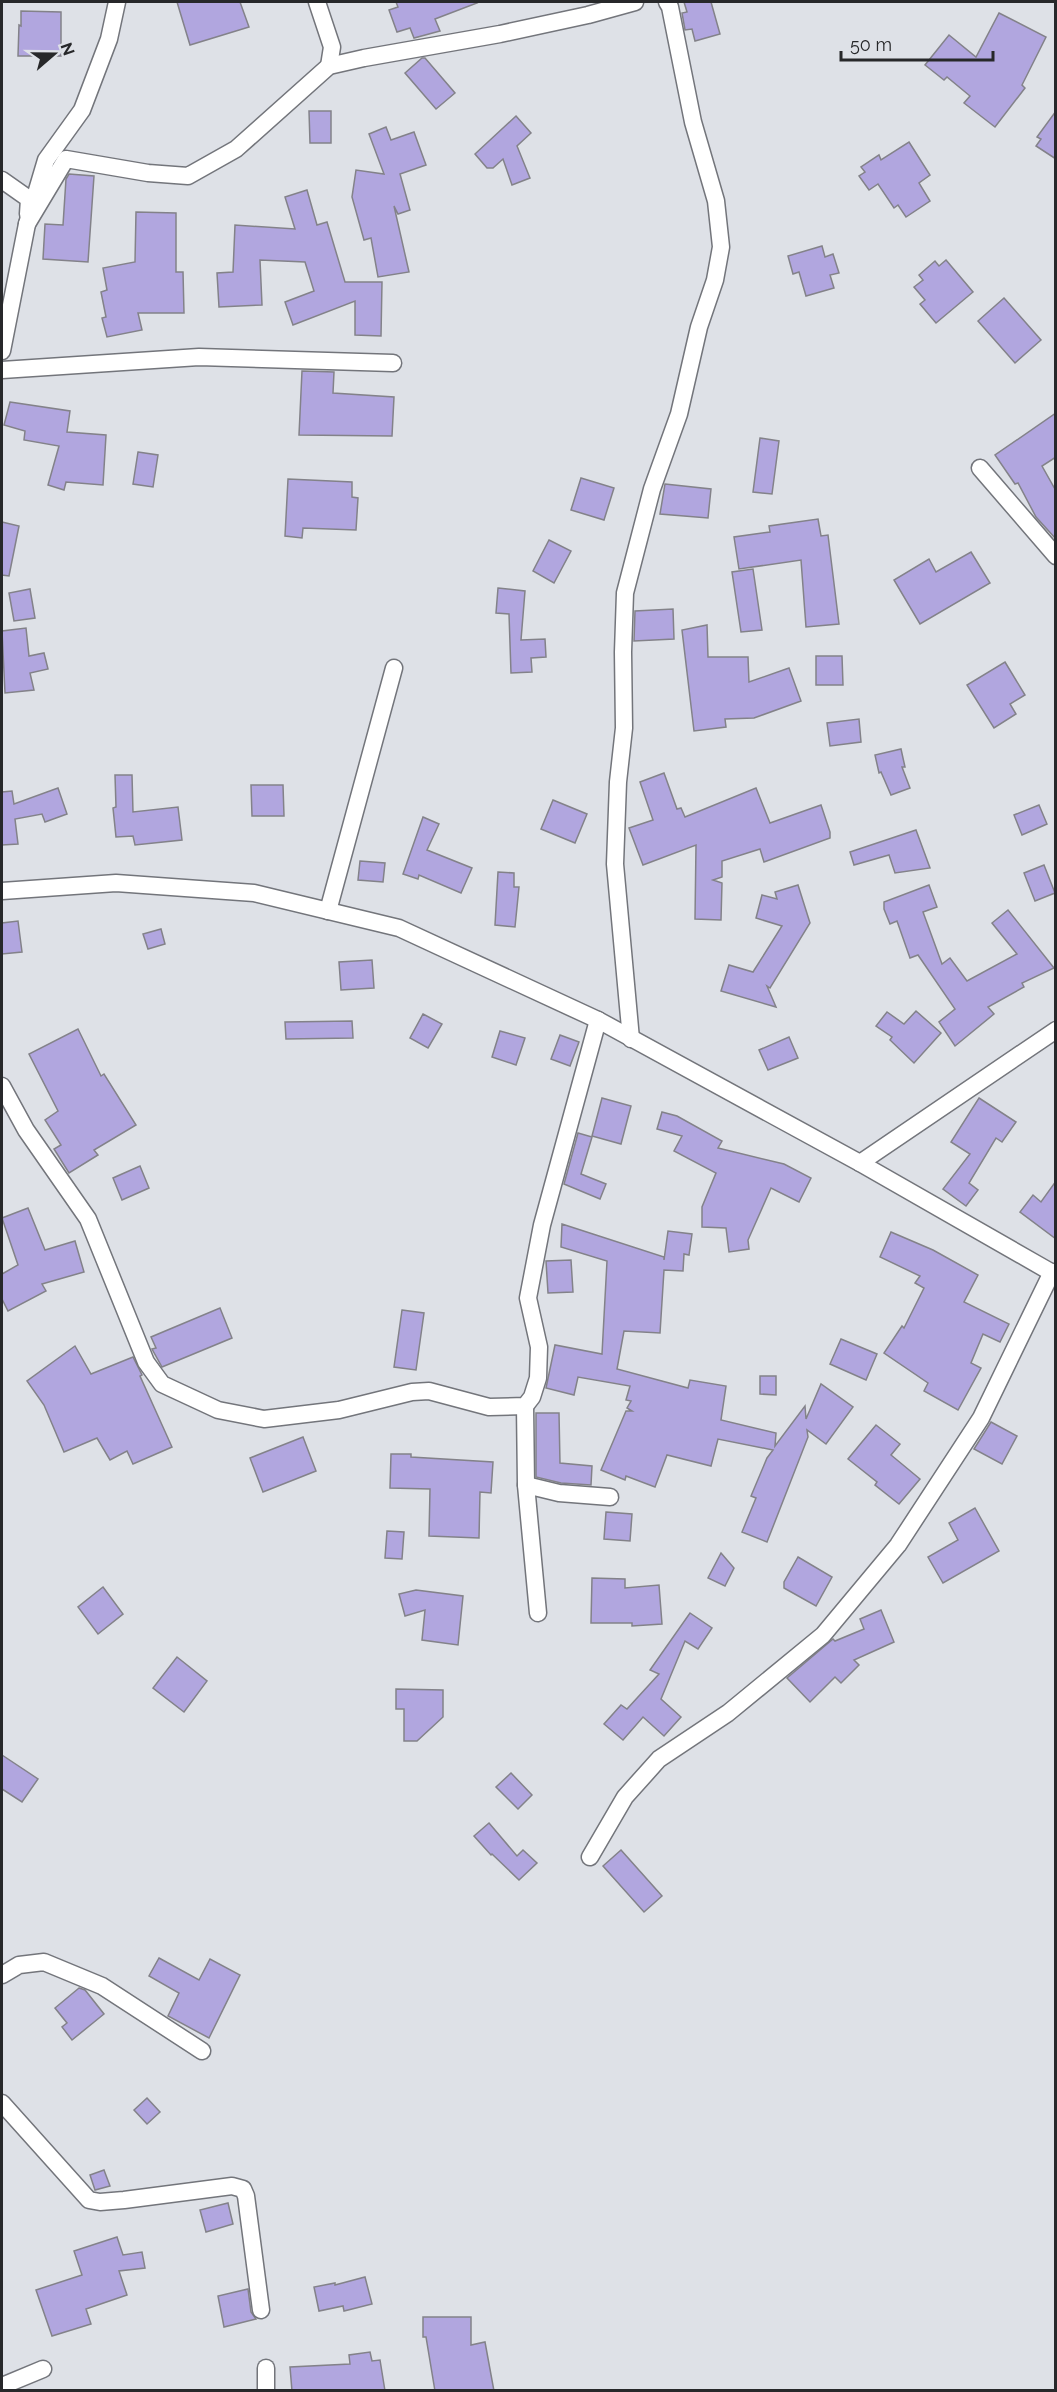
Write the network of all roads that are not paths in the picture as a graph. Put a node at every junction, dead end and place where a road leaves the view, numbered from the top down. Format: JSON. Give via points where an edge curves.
{"nodes":[{"id":1,"x":117,"y":2,"type":"edge"},
{"id":2,"x":317,"y":2,"type":"edge"},
{"id":3,"x":635,"y":2,"type":"edge"},
{"id":4,"x":667,"y":2,"type":"edge"},
{"id":5,"x":329,"y":66,"type":"junction"},
{"id":6,"x":2,"y":180,"type":"edge"},
{"id":7,"x":27,"y":224,"type":"junction"},
{"id":8,"x":2,"y":351,"type":"edge"},
{"id":9,"x":393,"y":363,"type":"dead end"},
{"id":10,"x":2,"y":370,"type":"edge"},
{"id":11,"x":980,"y":468,"type":"dead end"},
{"id":12,"x":1056,"y":556,"type":"edge"},
{"id":13,"x":394,"y":668,"type":"dead end"},
{"id":14,"x":2,"y":891,"type":"edge"},
{"id":15,"x":328,"y":911,"type":"junction"},
{"id":16,"x":598,"y":1020,"type":"junction"},
{"id":17,"x":1056,"y":1030,"type":"edge"},
{"id":18,"x":632,"y":1039,"type":"junction"},
{"id":19,"x":2,"y":1086,"type":"edge"},
{"id":20,"x":860,"y":1163,"type":"junction"},
{"id":21,"x":1054,"y":1274,"type":"edge"},
{"id":22,"x":525,"y":1406,"type":"junction"},
{"id":23,"x":526,"y":1485,"type":"junction"},
{"id":24,"x":610,"y":1497,"type":"dead end"},
{"id":25,"x":538,"y":1613,"type":"dead end"},
{"id":26,"x":590,"y":1857,"type":"dead end"},
{"id":27,"x":2,"y":1975,"type":"edge"},
{"id":28,"x":202,"y":2051,"type":"dead end"},
{"id":29,"x":2,"y":2103,"type":"edge"},
{"id":30,"x":261,"y":2310,"type":"dead end"},
{"id":31,"x":267,"y":2368,"type":"dead end"},
{"id":32,"x":43,"y":2369,"type":"dead end"},
{"id":33,"x":2,"y":2386,"type":"edge"},
{"id":34,"x":266,"y":2391,"type":"edge"}],
"edges":[{"from":1,"to":7,"type":"street","via":[[109,39],[82,110],[46,160]]},
{"from":2,"to":5,"type":"street","via":[[332,47]]},
{"from":3,"to":5,"type":"street","via":[[500,34]]},
{"from":4,"to":18,"type":"street","via":[[693,122],[716,201],[721,247],[626,593],[622,652],[624,728],[615,864]]},
{"from":5,"to":7,"type":"street","via":[[236,148],[188,176],[66,159]]},
{"from":6,"to":7,"type":"street","via":[[28,199]]},
{"from":7,"to":8,"type":"street"},
{"from":9,"to":10,"type":"street","via":[[199,357]]},
{"from":11,"to":12,"type":"street"},
{"from":13,"to":15,"type":"street"},
{"from":14,"to":15,"type":"street","via":[[116,884],[254,893]]},
{"from":15,"to":16,"type":"street","via":[[399,928]]},
{"from":16,"to":18,"type":"street"},
{"from":16,"to":22,"type":"street","via":[[542,1225],[528,1298],[539,1347],[538,1378]]},
{"from":17,"to":20,"type":"street"},
{"from":18,"to":20,"type":"street"},
{"from":19,"to":22,"type":"street","via":[[26,1130],[88,1218],[146,1362],[162,1384],[218,1410],[264,1419],[339,1410],[429,1391],[489,1407]]},
{"from":20,"to":21,"type":"street"},
{"from":21,"to":26,"type":"street","via":[[981,1418],[898,1545],[823,1635],[728,1713],[659,1759],[625,1797]]},
{"from":22,"to":23,"type":"street"},
{"from":23,"to":24,"type":"street","via":[[559,1493]]},
{"from":23,"to":25,"type":"street"},
{"from":27,"to":28,"type":"street","via":[[19,1965],[44,1962],[102,1986]]},
{"from":29,"to":30,"type":"street","via":[[89,2199],[100,2202],[232,2186],[243,2189]]},
{"from":31,"to":34,"type":"street"},
{"from":32,"to":33,"type":"street"}]}
